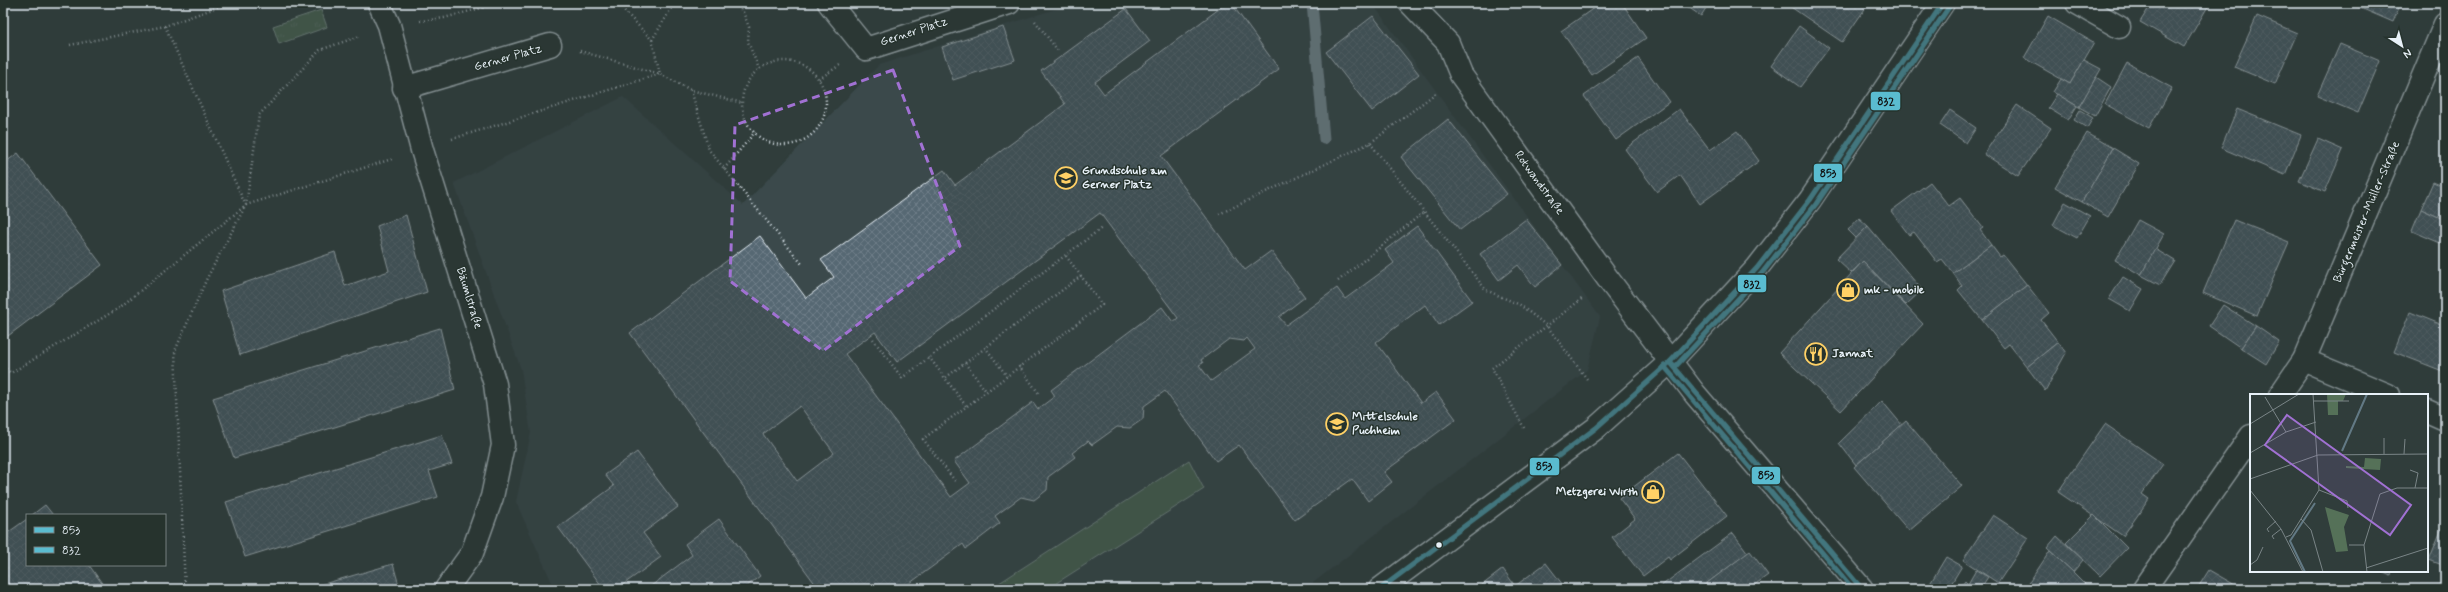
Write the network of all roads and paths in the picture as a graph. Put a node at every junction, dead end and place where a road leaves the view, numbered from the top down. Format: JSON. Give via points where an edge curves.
{"nodes":[{"id":1,"x":229,"y":3,"type":"edge"},
{"id":2,"x":379,"y":3,"type":"edge"},
{"id":3,"x":500,"y":3,"type":"edge"},
{"id":4,"x":617,"y":3,"type":"edge"},
{"id":5,"x":677,"y":3,"type":"edge"},
{"id":6,"x":736,"y":3,"type":"edge"},
{"id":7,"x":829,"y":3,"type":"edge"},
{"id":8,"x":1009,"y":3,"type":"edge"},
{"id":9,"x":1410,"y":3,"type":"edge"},
{"id":10,"x":1943,"y":3,"type":"edge"},
{"id":11,"x":2077,"y":3,"type":"edge"},
{"id":12,"x":965,"y":9,"type":"edge"},
{"id":13,"x":1031,"y":15,"type":"dead end"},
{"id":14,"x":2445,"y":24,"type":"edge"},
{"id":15,"x":389,"y":25,"type":"junction"},
{"id":16,"x":165,"y":26,"type":"junction"},
{"id":17,"x":2119,"y":27,"type":"dead end"},
{"id":18,"x":652,"y":40,"type":"junction"},
{"id":19,"x":70,"y":45,"type":"dead end"},
{"id":20,"x":550,"y":46,"type":"joint"},
{"id":21,"x":1059,"y":52,"type":"dead end"},
{"id":22,"x":759,"y":70,"type":"junction"},
{"id":23,"x":660,"y":74,"type":"junction"},
{"id":24,"x":1461,"y":74,"type":"junction"},
{"id":25,"x":404,"y":88,"type":"junction"},
{"id":26,"x":692,"y":90,"type":"junction"},
{"id":27,"x":742,"y":103,"type":"junction"},
{"id":28,"x":756,"y":132,"type":"junction"},
{"id":29,"x":1370,"y":143,"type":"junction"},
{"id":30,"x":422,"y":150,"type":"junction"},
{"id":31,"x":724,"y":169,"type":"junction"},
{"id":32,"x":246,"y":205,"type":"junction"},
{"id":33,"x":1424,"y":212,"type":"junction"},
{"id":34,"x":1220,"y":214,"type":"dead end"},
{"id":35,"x":1103,"y":227,"type":"dead end"},
{"id":36,"x":1066,"y":256,"type":"junction"},
{"id":37,"x":802,"y":264,"type":"dead end"},
{"id":38,"x":1081,"y":276,"type":"junction"},
{"id":39,"x":1608,"y":279,"type":"junction"},
{"id":40,"x":1338,"y":281,"type":"dead end"},
{"id":41,"x":1547,"y":326,"type":"junction"},
{"id":42,"x":874,"y":339,"type":"dead end"},
{"id":43,"x":986,"y":347,"type":"junction"},
{"id":44,"x":929,"y":357,"type":"junction"},
{"id":45,"x":2304,"y":360,"type":"junction"},
{"id":46,"x":1670,"y":362,"type":"junction"},
{"id":47,"x":965,"y":363,"type":"junction"},
{"id":48,"x":3,"y":366,"type":"edge"},
{"id":49,"x":1019,"y":366,"type":"junction"},
{"id":50,"x":1006,"y":376,"type":"junction"},
{"id":51,"x":945,"y":378,"type":"junction"},
{"id":52,"x":1587,"y":379,"type":"dead end"},
{"id":53,"x":986,"y":391,"type":"junction"},
{"id":54,"x":2281,"y":394,"type":"edge"},
{"id":55,"x":2386,"y":394,"type":"edge"},
{"id":56,"x":1040,"y":395,"type":"dead end"},
{"id":57,"x":966,"y":406,"type":"junction"},
{"id":58,"x":2428,"y":411,"type":"edge"},
{"id":59,"x":2445,"y":419,"type":"edge"},
{"id":60,"x":1524,"y":428,"type":"dead end"},
{"id":61,"x":2250,"y":437,"type":"edge"},
{"id":62,"x":955,"y":481,"type":"dead end"},
{"id":63,"x":185,"y":589,"type":"edge"},
{"id":64,"x":446,"y":589,"type":"edge"},
{"id":65,"x":1380,"y":589,"type":"edge"},
{"id":66,"x":1862,"y":589,"type":"edge"},
{"id":67,"x":2144,"y":589,"type":"edge"}],
"edges":[{"from":1,"to":16,"type":"path"},
{"from":2,"to":15,"type":"street","name":"Bäumlstraße"},
{"from":3,"to":15,"type":"path","via":[[444,18]]},
{"from":4,"to":18,"type":"path"},
{"from":5,"to":18,"type":"path"},
{"from":6,"to":22,"type":"path","via":[[749,27],[748,42]]},
{"from":7,"to":12,"type":"street","name":"Gerner Platz","via":[[866,48]]},
{"from":8,"to":12,"type":"street","name":"Gerner Platz"},
{"from":9,"to":24,"type":"street","name":"Rotwandstraße","via":[[1448,43]]},
{"from":10,"to":46,"type":"street","via":[[1810,200],[1757,268]]},
{"from":11,"to":17,"type":"street"},
{"from":13,"to":21,"type":"path"},
{"from":14,"to":45,"type":"street","name":"Bürgermeister-Müller-Straße"},
{"from":15,"to":25,"type":"street","name":"Bäumlstraße"},
{"from":15,"to":32,"type":"path","via":[[320,50],[259,115]]},
{"from":16,"to":19,"type":"path"},
{"from":16,"to":32,"type":"path"},
{"from":18,"to":23,"type":"path"},
{"from":20,"to":23,"type":"path","name":"Gerner Platz","via":[[591,53]]},
{"from":20,"to":25,"type":"street","name":"Gerner Platz"},
{"from":22,"to":27,"type":"path","via":[[750,78],[744,90]]},
{"from":22,"to":28,"type":"path","via":[[771,63],[798,63],[809,69],[818,79],[824,92],[826,106],[822,120],[803,140],[775,144],[762,139]]},
{"from":23,"to":26,"type":"path","name":"Gerner Platz"},
{"from":23,"to":30,"type":"path"},
{"from":24,"to":29,"type":"path"},
{"from":24,"to":39,"type":"street","name":"Rotwandstraße"},
{"from":25,"to":30,"type":"street","name":"Bäumlstraße"},
{"from":26,"to":27,"type":"path","name":"Gerner Platz"},
{"from":26,"to":31,"type":"path","via":[[709,150]]},
{"from":27,"to":28,"type":"path","via":[[744,117]]},
{"from":28,"to":31,"type":"path"},
{"from":29,"to":33,"type":"path"},
{"from":29,"to":34,"type":"path"},
{"from":30,"to":32,"type":"path"},
{"from":30,"to":64,"type":"street","name":"Bäumlstraße","via":[[495,384],[503,445],[492,497],[472,553]]},
{"from":31,"to":37,"type":"path"},
{"from":32,"to":48,"type":"path","via":[[119,308],[11,373]]},
{"from":32,"to":63,"type":"path","via":[[207,278],[175,351]]},
{"from":33,"to":40,"type":"path"},
{"from":33,"to":41,"type":"path","via":[[1486,290],[1520,305]]},
{"from":35,"to":36,"type":"path"},
{"from":36,"to":38,"type":"path"},
{"from":36,"to":44,"type":"path"},
{"from":38,"to":43,"type":"path"},
{"from":38,"to":49,"type":"path","via":[[1102,305]]},
{"from":39,"to":41,"type":"path"},
{"from":39,"to":46,"type":"street","name":"Rotwandstraße"},
{"from":41,"to":52,"type":"path"},
{"from":41,"to":60,"type":"path","via":[[1492,368]]},
{"from":42,"to":44,"type":"path","via":[[902,378]]},
{"from":43,"to":47,"type":"path"},
{"from":43,"to":50,"type":"path"},
{"from":44,"to":51,"type":"path"},
{"from":45,"to":54,"type":"street","name":"Bürgermeister-Müller-Straße"},
{"from":45,"to":55,"type":"street"},
{"from":46,"to":65,"type":"street","via":[[1596,428]]},
{"from":46,"to":66,"type":"street","name":"Rotwandstraße"},
{"from":47,"to":51,"type":"path"},
{"from":47,"to":53,"type":"path"},
{"from":49,"to":50,"type":"path"},
{"from":49,"to":56,"type":"path"},
{"from":50,"to":53,"type":"path"},
{"from":51,"to":57,"type":"path"},
{"from":53,"to":57,"type":"path"},
{"from":57,"to":62,"type":"path","via":[[923,439]]},
{"from":58,"to":59,"type":"street"},
{"from":61,"to":67,"type":"street"}]}
